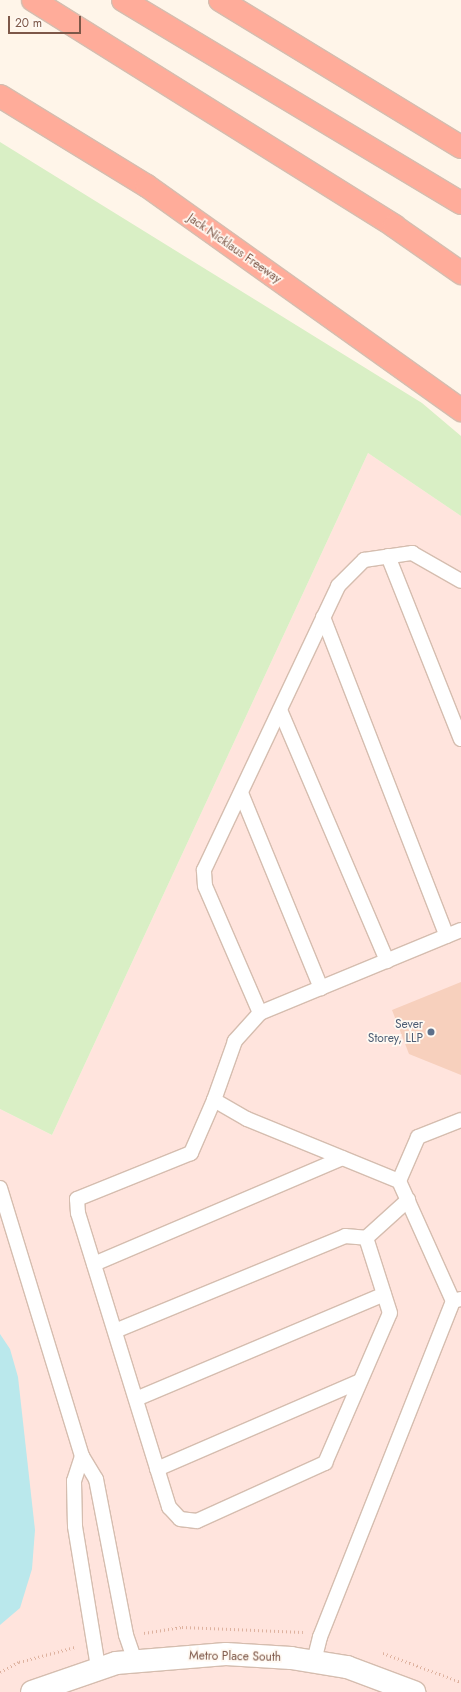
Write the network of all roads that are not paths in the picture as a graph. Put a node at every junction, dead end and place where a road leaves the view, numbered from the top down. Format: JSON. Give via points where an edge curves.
{"nodes":[{"id":1,"x":34,"y":0,"type":"edge"},
{"id":2,"x":123,"y":0,"type":"edge"},
{"id":3,"x":220,"y":0,"type":"edge"},
{"id":4,"x":0,"y":96,"type":"edge"},
{"id":5,"x":461,"y":147,"type":"edge"},
{"id":6,"x":461,"y":203,"type":"edge"},
{"id":7,"x":461,"y":273,"type":"edge"},
{"id":8,"x":461,"y":410,"type":"edge"},
{"id":9,"x":388,"y":556,"type":"junction"},
{"id":10,"x":461,"y":581,"type":"edge"},
{"id":11,"x":323,"y":617,"type":"junction"},
{"id":12,"x":280,"y":710,"type":"junction"},
{"id":13,"x":461,"y":739,"type":"edge"},
{"id":14,"x":241,"y":793,"type":"junction"},
{"id":15,"x":461,"y":930,"type":"edge"},
{"id":16,"x":447,"y":936,"type":"junction"},
{"id":17,"x":387,"y":961,"type":"junction"},
{"id":18,"x":321,"y":988,"type":"junction"},
{"id":19,"x":260,"y":1013,"type":"junction"},
{"id":20,"x":214,"y":1100,"type":"junction"},
{"id":21,"x":461,"y":1120,"type":"edge"},
{"id":22,"x":342,"y":1158,"type":"junction"},
{"id":23,"x":399,"y":1181,"type":"junction"},
{"id":24,"x":0,"y":1188,"type":"edge"},
{"id":25,"x":408,"y":1200,"type":"junction"},
{"id":26,"x":4,"y":1221,"type":"edge"},
{"id":27,"x":366,"y":1238,"type":"junction"},
{"id":28,"x":94,"y":1264,"type":"junction"},
{"id":29,"x":384,"y":1294,"type":"junction"},
{"id":30,"x":457,"y":1300,"type":"edge"},
{"id":31,"x":115,"y":1331,"type":"junction"},
{"id":32,"x":360,"y":1382,"type":"junction"},
{"id":33,"x":136,"y":1399,"type":"junction"},
{"id":34,"x":82,"y":1456,"type":"junction"},
{"id":35,"x":157,"y":1469,"type":"junction"},
{"id":36,"x":136,"y":1661,"type":"junction"},
{"id":37,"x":314,"y":1661,"type":"junction"},
{"id":38,"x":98,"y":1668,"type":"junction"},
{"id":39,"x":32,"y":1692,"type":"edge"},
{"id":40,"x":414,"y":1692,"type":"edge"}],
"edges":[{"from":1,"to":7,"type":"highway","via":[[394,226]]},
{"from":2,"to":6,"type":"highway"},
{"from":3,"to":5,"type":"highway"},
{"from":4,"to":8,"type":"highway","name":"Jack Nicklaus Freeway","via":[[146,186]]},
{"from":9,"to":10,"type":"lane","via":[[412,553]]},
{"from":9,"to":11,"type":"lane","via":[[364,560],[338,586]]},
{"from":9,"to":13,"type":"lane"},
{"from":11,"to":12,"type":"lane"},
{"from":11,"to":16,"type":"lane"},
{"from":12,"to":14,"type":"lane"},
{"from":12,"to":17,"type":"lane"},
{"from":14,"to":18,"type":"lane"},
{"from":14,"to":19,"type":"lane","via":[[204,870],[205,886]]},
{"from":15,"to":16,"type":"lane"},
{"from":16,"to":17,"type":"lane"},
{"from":17,"to":18,"type":"lane"},
{"from":18,"to":19,"type":"lane"},
{"from":19,"to":20,"type":"lane","via":[[235,1041]]},
{"from":20,"to":22,"type":"lane","via":[[247,1119]]},
{"from":20,"to":28,"type":"lane","via":[[191,1153],[77,1199],[78,1213]]},
{"from":21,"to":23,"type":"lane","via":[[418,1137]]},
{"from":22,"to":23,"type":"lane"},
{"from":22,"to":28,"type":"lane"},
{"from":23,"to":25,"type":"lane"},
{"from":24,"to":26,"type":"lane"},
{"from":25,"to":27,"type":"lane"},
{"from":25,"to":30,"type":"lane"},
{"from":26,"to":34,"type":"lane"},
{"from":27,"to":29,"type":"lane"},
{"from":27,"to":31,"type":"lane","via":[[345,1236]]},
{"from":28,"to":31,"type":"lane"},
{"from":29,"to":32,"type":"lane","via":[[390,1313]]},
{"from":29,"to":33,"type":"lane"},
{"from":30,"to":37,"type":"lane","via":[[320,1637]]},
{"from":31,"to":33,"type":"lane"},
{"from":32,"to":35,"type":"lane"},
{"from":32,"to":35,"type":"lane","via":[[325,1462],[197,1521],[180,1519],[169,1507]]},
{"from":33,"to":35,"type":"lane"},
{"from":34,"to":36,"type":"lane","via":[[96,1479],[126,1635]]},
{"from":34,"to":38,"type":"lane","via":[[74,1481],[75,1526]]},
{"from":36,"to":37,"type":"street","name":"Metro Place South","via":[[226,1654]]},
{"from":36,"to":38,"type":"street","name":"Metro Place South"},
{"from":37,"to":40,"type":"street","name":"Metro Place South","via":[[362,1672]]},
{"from":38,"to":39,"type":"street","name":"Metro Place South"}]}
